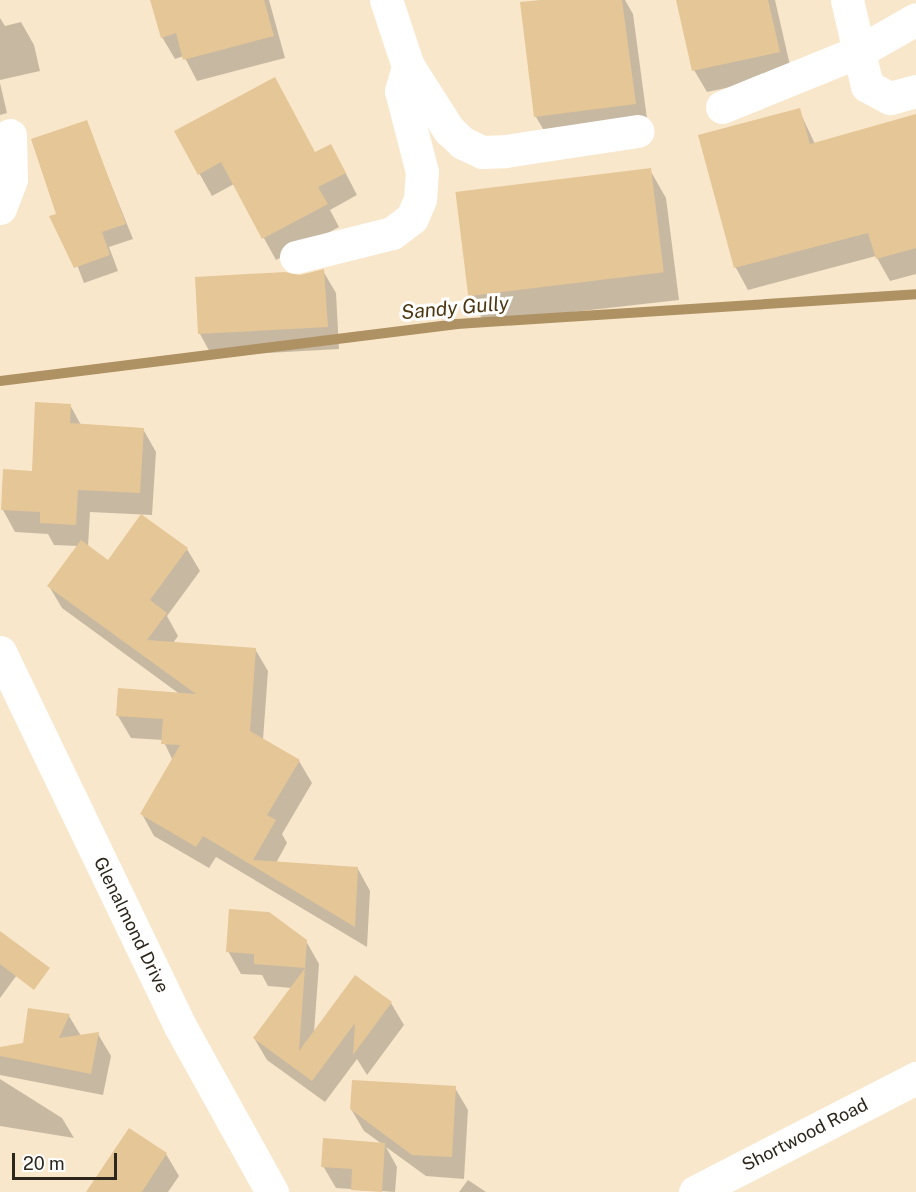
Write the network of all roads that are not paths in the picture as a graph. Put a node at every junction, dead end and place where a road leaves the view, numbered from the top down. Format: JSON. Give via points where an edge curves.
{"nodes":[{"id":1,"x":386,"y":0,"type":"edge"},
{"id":2,"x":847,"y":0,"type":"edge"},
{"id":3,"x":916,"y":20,"type":"edge"},
{"id":4,"x":860,"y":51,"type":"junction"},
{"id":5,"x":408,"y":66,"type":"junction"},
{"id":6,"x":916,"y":91,"type":"edge"},
{"id":7,"x":722,"y":107,"type":"dead end"},
{"id":8,"x":637,"y":131,"type":"dead end"},
{"id":9,"x":10,"y":135,"type":"dead end"},
{"id":10,"x":0,"y":208,"type":"edge"},
{"id":11,"x":296,"y":257,"type":"dead end"},
{"id":12,"x":0,"y":652,"type":"edge"},
{"id":13,"x":916,"y":1078,"type":"edge"},
{"id":14,"x":272,"y":1192,"type":"edge"},
{"id":15,"x":694,"y":1192,"type":"edge"}],
"edges":[{"from":1,"to":5,"type":"street"},
{"from":2,"to":4,"type":"street"},
{"from":3,"to":4,"type":"street"},
{"from":4,"to":6,"type":"street","via":[[867,86],[878,94],[890,98]]},
{"from":4,"to":7,"type":"street"},
{"from":5,"to":8,"type":"street","via":[[448,130],[482,152]]},
{"from":5,"to":11,"type":"street","via":[[401,91],[422,172],[420,199],[412,218],[392,233]]},
{"from":9,"to":10,"type":"street","via":[[11,179]]},
{"from":12,"to":14,"type":"street","name":"Glenalmond Drive","via":[[180,1026]]},
{"from":13,"to":15,"type":"street","name":"Shortwood Road"}]}
